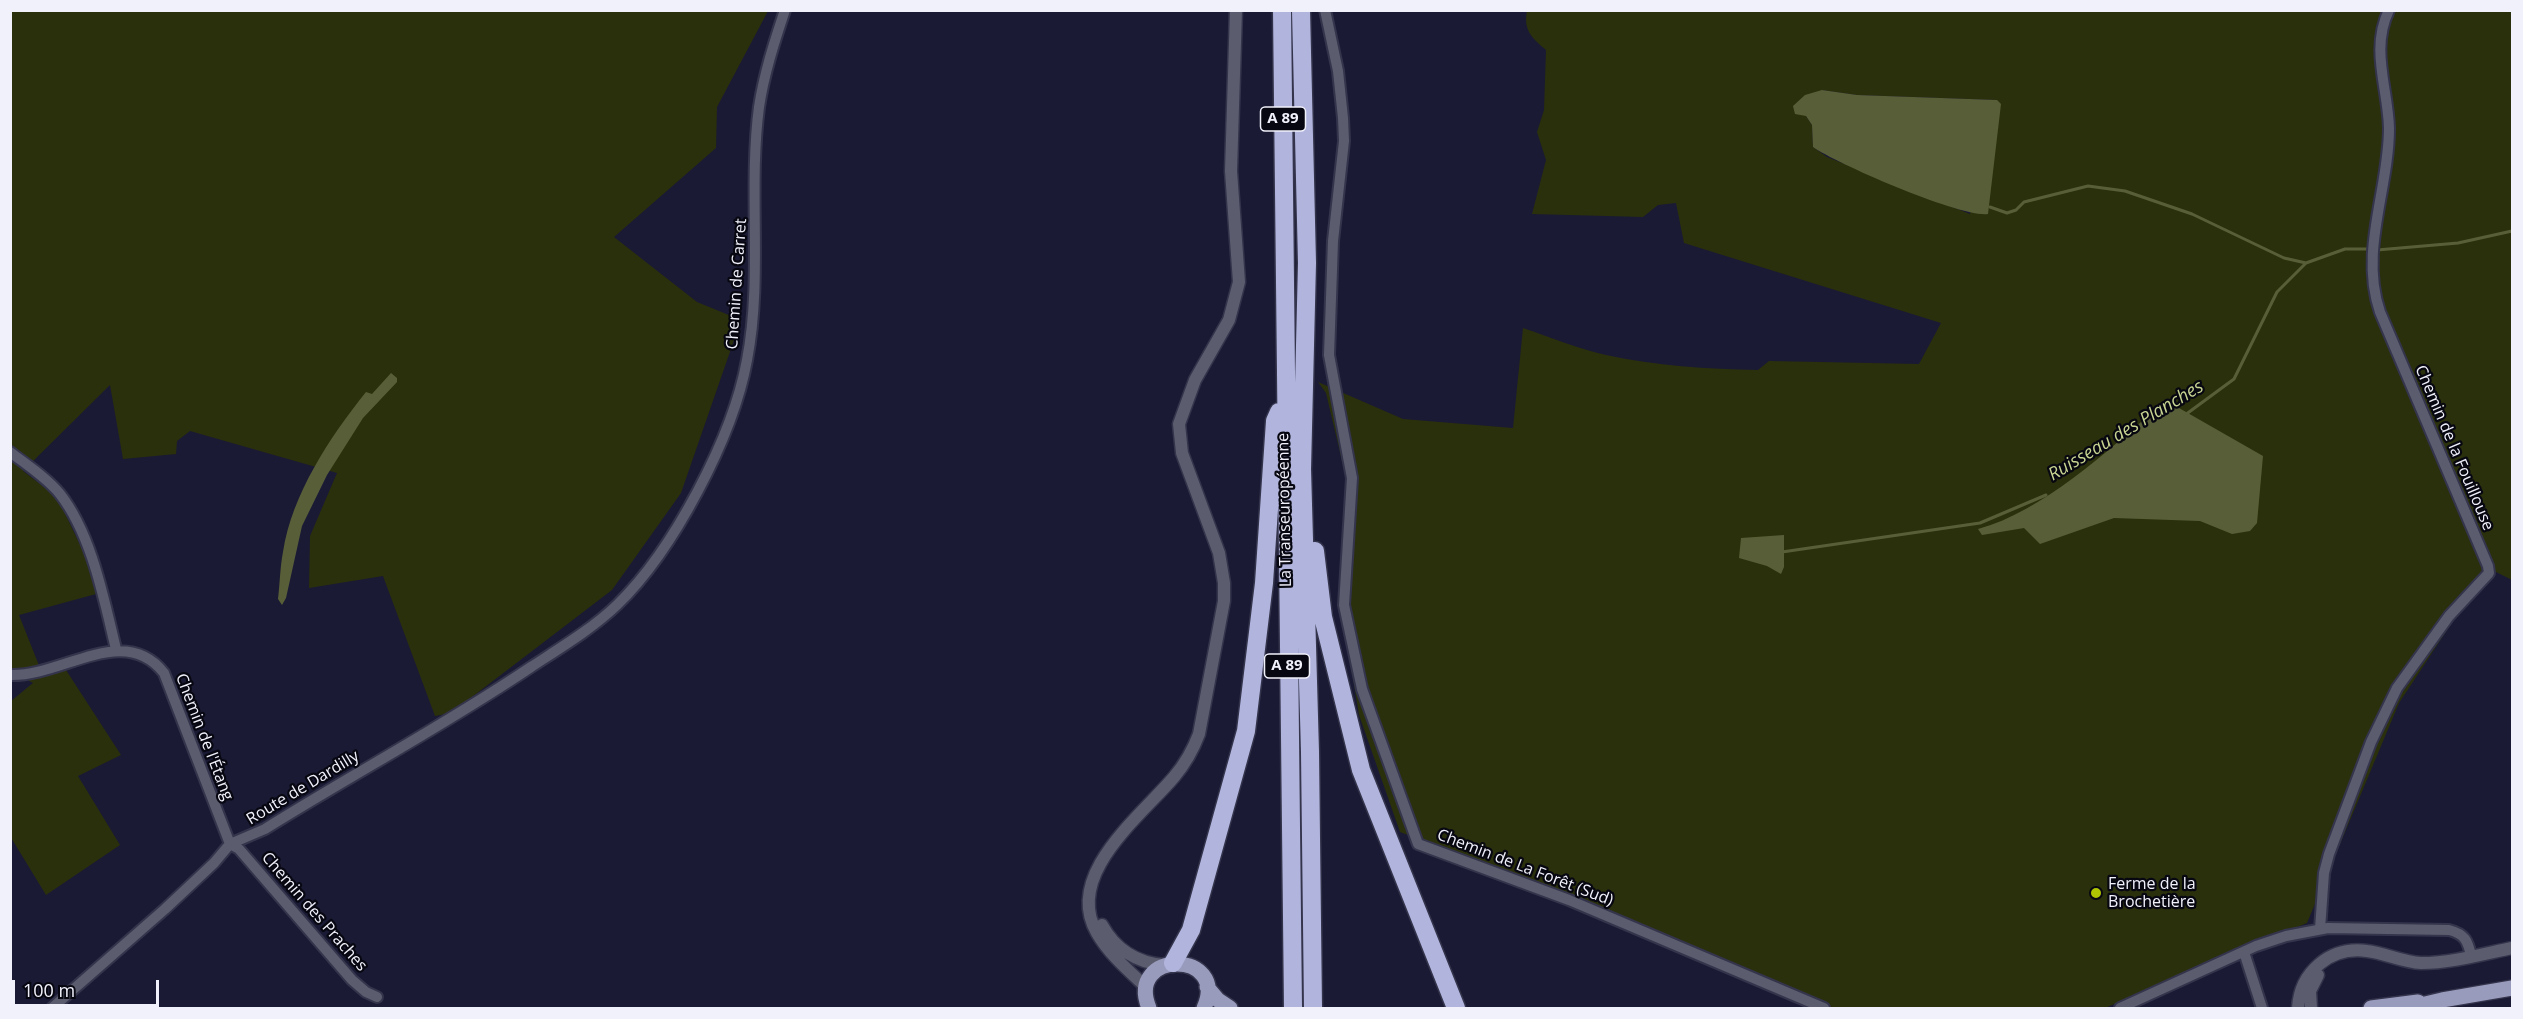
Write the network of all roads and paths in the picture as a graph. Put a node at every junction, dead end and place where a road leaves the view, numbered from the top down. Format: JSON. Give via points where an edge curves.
{"nodes":[{"id":1,"x":785,"y":10,"type":"edge"},
{"id":2,"x":1236,"y":10,"type":"edge"},
{"id":3,"x":1282,"y":10,"type":"edge"},
{"id":4,"x":1301,"y":10,"type":"edge"},
{"id":5,"x":1325,"y":10,"type":"edge"},
{"id":6,"x":2389,"y":10,"type":"edge"},
{"id":7,"x":1286,"y":395,"type":"junction"},
{"id":8,"x":10,"y":452,"type":"edge"},
{"id":9,"x":1302,"y":469,"type":"junction"},
{"id":10,"x":594,"y":624,"type":"joint"},
{"id":11,"x":116,"y":650,"type":"junction"},
{"id":12,"x":10,"y":675,"type":"edge"},
{"id":13,"x":230,"y":844,"type":"junction"},
{"id":14,"x":1091,"y":892,"type":"junction"},
{"id":15,"x":2320,"y":929,"type":"junction"},
{"id":16,"x":2512,"y":948,"type":"edge"},
{"id":17,"x":2346,"y":951,"type":"junction"},
{"id":18,"x":2244,"y":952,"type":"junction"},
{"id":19,"x":2471,"y":956,"type":"junction"},
{"id":20,"x":1168,"y":964,"type":"junction"},
{"id":21,"x":1207,"y":987,"type":"junction"},
{"id":22,"x":2512,"y":988,"type":"edge"},
{"id":23,"x":377,"y":997,"type":"dead end"},
{"id":24,"x":2442,"y":1000,"type":"junction"},
{"id":25,"x":1147,"y":1002,"type":"edge"},
{"id":26,"x":52,"y":1008,"type":"edge"},
{"id":27,"x":1204,"y":1008,"type":"edge"},
{"id":28,"x":1230,"y":1008,"type":"edge"},
{"id":29,"x":1293,"y":1008,"type":"edge"},
{"id":30,"x":1313,"y":1008,"type":"edge"},
{"id":31,"x":1456,"y":1008,"type":"edge"},
{"id":32,"x":1824,"y":1008,"type":"edge"},
{"id":33,"x":2120,"y":1008,"type":"edge"},
{"id":34,"x":2262,"y":1008,"type":"edge"},
{"id":35,"x":2298,"y":1008,"type":"edge"},
{"id":36,"x":2311,"y":1008,"type":"edge"},
{"id":37,"x":2370,"y":1008,"type":"edge"},
{"id":38,"x":2408,"y":1008,"type":"edge"}],
"edges":[{"from":1,"to":10,"type":"street","name":"Chemin de Carret","via":[[767,62],[759,109],[754,309],[737,400],[689,505],[617,605]]},
{"from":2,"to":14,"type":"street","via":[[1231,171],[1239,282],[1229,320],[1195,380],[1179,424],[1184,461],[1219,553],[1224,601],[1199,734],[1192,752],[1110,847],[1096,871]]},
{"from":3,"to":7,"type":"highway","name":"La Transeuropéenne","number":"A 89"},
{"from":4,"to":9,"type":"highway","name":"La Transeuropéenne","number":"A 89","via":[[1307,263]]},
{"from":5,"to":32,"type":"street","name":"Chemin de La Forêt (Sud)","via":[[1338,71],[1344,141],[1333,241],[1329,355],[1352,478],[1344,605],[1362,689],[1418,844],[1569,900]]},
{"from":6,"to":15,"type":"street","name":"Chemin de la Fouillouse","via":[[2380,28],[2389,129],[2373,246],[2372,283],[2380,312],[2489,573],[2435,634],[2382,717],[2329,854]]},
{"from":7,"to":20,"type":"highway","via":[[1275,421],[1264,583],[1246,731],[1191,930]]},
{"from":7,"to":29,"type":"highway","name":"La Transeuropéenne","number":"A 89"},
{"from":8,"to":11,"type":"street","via":[[67,504],[97,569]]},
{"from":9,"to":30,"type":"highway","name":"La Transeuropéenne","number":"A 89"},
{"from":9,"to":31,"type":"highway","via":[[1311,497],[1323,617],[1350,732],[1375,807]]},
{"from":10,"to":13,"type":"street","name":"Route de Dardilly","via":[[473,705],[265,829]]},
{"from":11,"to":12,"type":"street","via":[[36,673]]},
{"from":11,"to":13,"type":"street","name":"Chemin de l'Étang","via":[[147,657],[164,673]]},
{"from":13,"to":23,"type":"street","name":"Chemin des Praches","via":[[239,849],[352,980]]},
{"from":13,"to":26,"type":"street","name":"Route de Dardilly","via":[[165,909]]},
{"from":14,"to":20,"type":"street","via":[[1103,927],[1116,945],[1146,964]]},
{"from":14,"to":25,"type":"street","via":[[1090,913],[1096,932]]},
{"from":15,"to":18,"type":"street","via":[[2286,936]]},
{"from":15,"to":19,"type":"street","via":[[2449,930],[2465,937]]},
{"from":16,"to":19,"type":"street"},
{"from":17,"to":19,"type":"street","via":[[2367,951],[2421,963]]},
{"from":17,"to":35,"type":"street","via":[[2331,955],[2314,969],[2301,988]]},
{"from":17,"to":36,"type":"street","via":[[2315,978],[2310,991]]},
{"from":18,"to":33,"type":"street"},
{"from":18,"to":34,"type":"street"},
{"from":20,"to":21,"type":"main road","via":[[1191,966],[1204,978]]},
{"from":20,"to":25,"type":"main road","via":[[1156,971]]},
{"from":21,"to":27,"type":"main road"},
{"from":21,"to":28,"type":"main road"},
{"from":22,"to":24,"type":"main road"},
{"from":24,"to":37,"type":"main road"},
{"from":24,"to":38,"type":"main road"}]}
